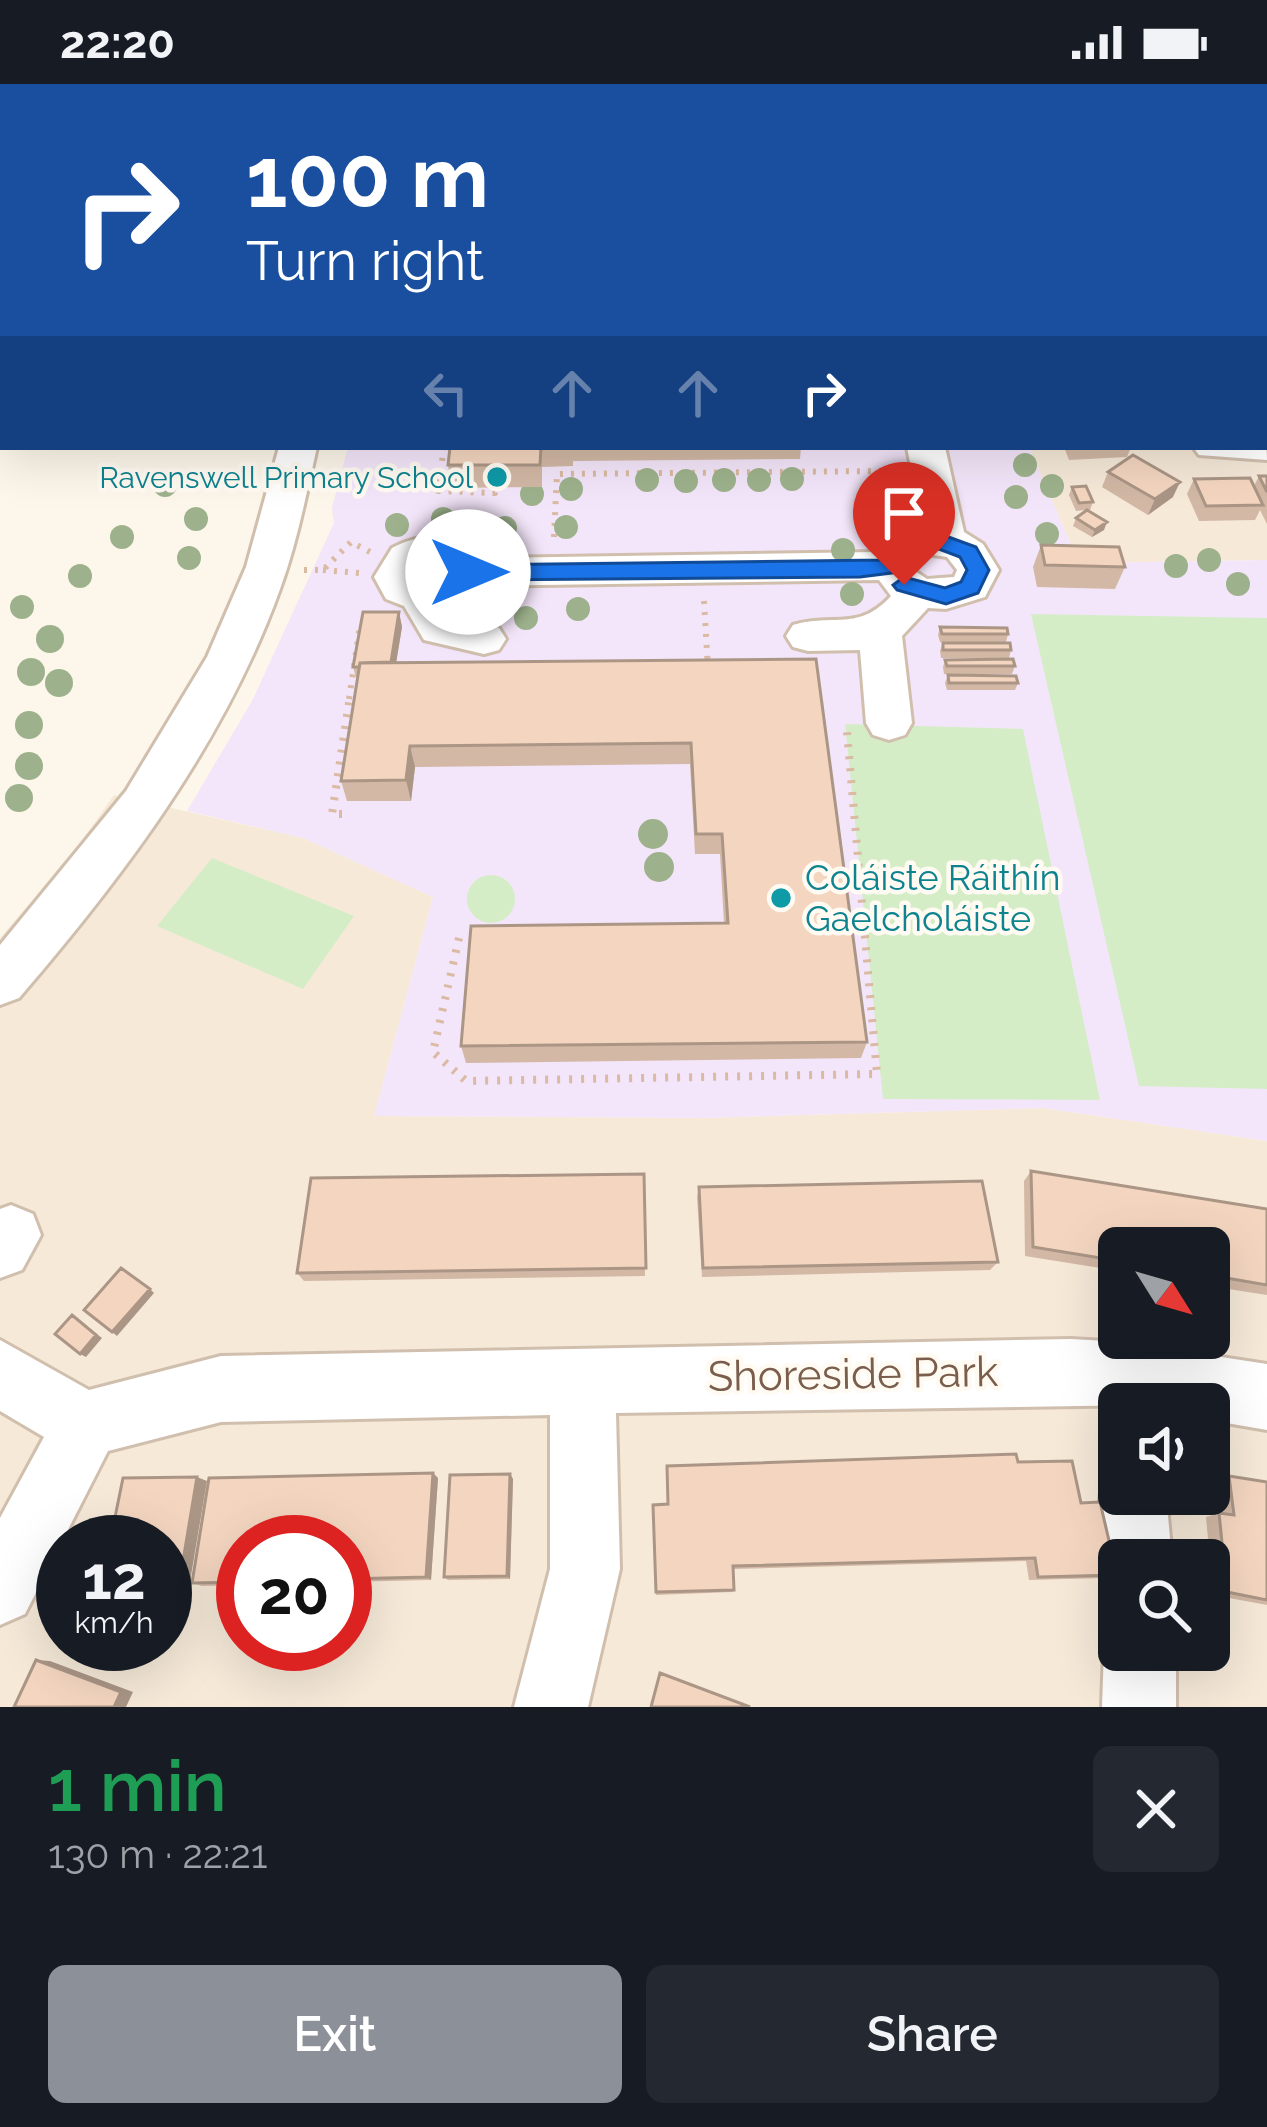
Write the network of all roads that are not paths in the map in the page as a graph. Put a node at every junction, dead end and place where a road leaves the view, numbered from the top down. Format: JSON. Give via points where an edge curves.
{"nodes":[{"id":1,"x":297,"y":450,"type":"edge"},
{"id":2,"x":927,"y":450,"type":"edge"},
{"id":3,"x":904,"y":579,"type":"junction"},
{"id":4,"x":880,"y":633,"type":"junction"},
{"id":5,"x":808,"y":635,"type":"dead end"},
{"id":6,"x":484,"y":638,"type":"dead end"},
{"id":7,"x":868,"y":723,"type":"road end"},
{"id":8,"x":0,"y":982,"type":"edge"},
{"id":9,"x":0,"y":1372,"type":"edge"},
{"id":10,"x":583,"y":1379,"type":"junction"},
{"id":11,"x":1106,"y":1383,"type":"edge"},
{"id":12,"x":1230,"y":1395,"type":"edge"},
{"id":13,"x":1267,"y":1397,"type":"edge"},
{"id":14,"x":86,"y":1424,"type":"junction"},
{"id":15,"x":0,"y":1589,"type":"edge"},
{"id":16,"x":1140,"y":1671,"type":"edge"},
{"id":17,"x":551,"y":1707,"type":"edge"},
{"id":18,"x":1139,"y":1707,"type":"edge"}],
"edges":[{"from":1,"to":8,"type":"street","via":[[254,602],[200,716],[118,840]]},
{"from":2,"to":3,"type":"street","via":[[945,540],[897,549]]},
{"from":3,"to":4,"type":"street","via":[[898,619]]},
{"from":3,"to":6,"type":"street","via":[[468,572],[462,557],[444,549],[410,554],[396,568],[397,584],[429,598],[424,610],[439,629]]},
{"from":4,"to":5,"type":"street"},
{"from":4,"to":7,"type":"street"},
{"from":9,"to":14,"type":"street"},
{"from":10,"to":11,"type":"street","name":"Shoreside Park","via":[[1071,1371]]},
{"from":10,"to":14,"type":"street","name":"Shoreside Park","via":[[221,1389]]},
{"from":10,"to":17,"type":"street","via":[[584,1569]]},
{"from":12,"to":13,"type":"street","name":"Shoreside Park"},
{"from":14,"to":15,"type":"street"},
{"from":16,"to":18,"type":"street"}]}
